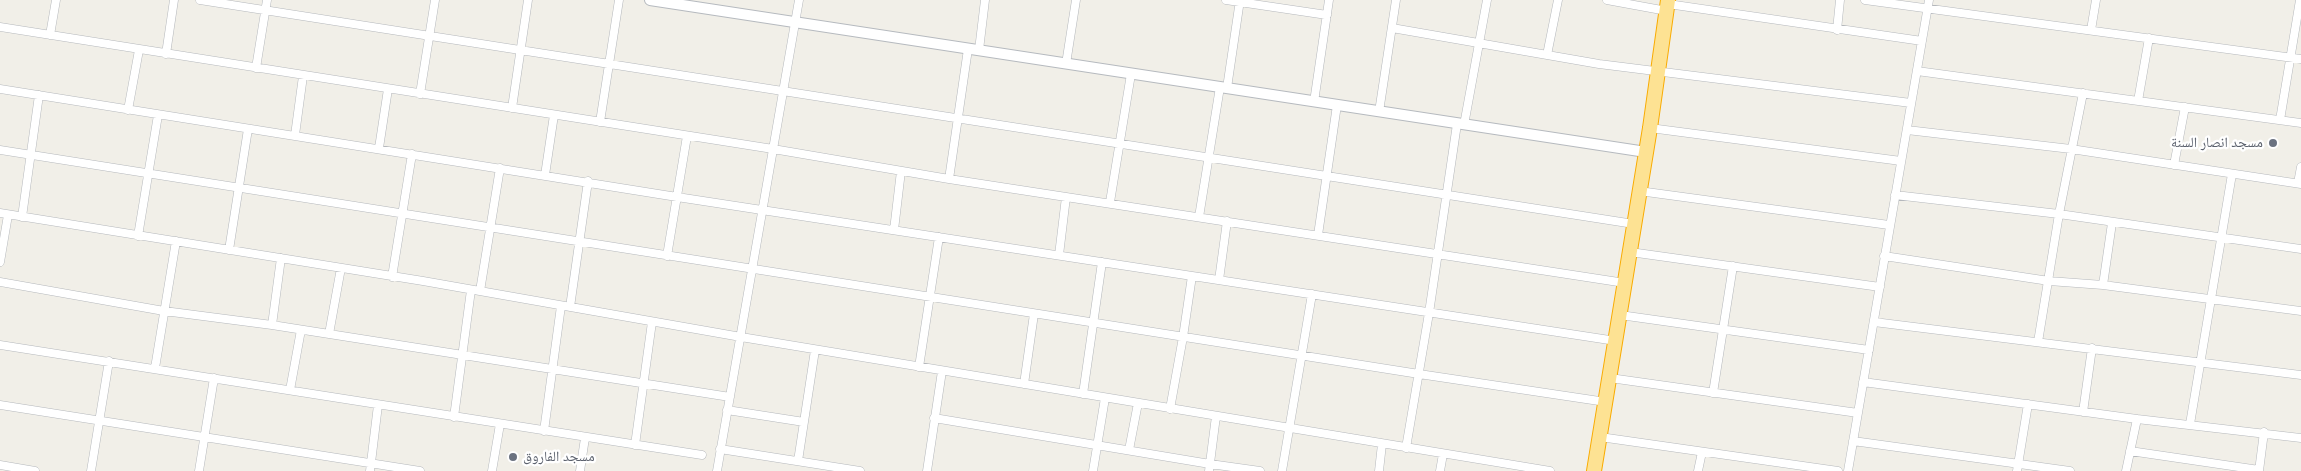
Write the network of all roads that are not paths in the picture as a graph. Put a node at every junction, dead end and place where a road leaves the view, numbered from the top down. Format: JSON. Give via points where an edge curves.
{"nodes":[{"id":1,"x":56,"y":0,"type":"edge"},
{"id":2,"x":174,"y":0,"type":"edge"},
{"id":3,"x":200,"y":0,"type":"edge"},
{"id":4,"x":267,"y":0,"type":"edge"},
{"id":5,"x":435,"y":0,"type":"edge"},
{"id":6,"x":528,"y":0,"type":"edge"},
{"id":7,"x":619,"y":0,"type":"edge"},
{"id":8,"x":657,"y":0,"type":"edge"},
{"id":9,"x":799,"y":0,"type":"edge"},
{"id":10,"x":985,"y":0,"type":"edge"},
{"id":11,"x":1076,"y":0,"type":"edge"},
{"id":12,"x":1226,"y":0,"type":"edge"},
{"id":13,"x":1329,"y":0,"type":"edge"},
{"id":14,"x":1396,"y":0,"type":"edge"},
{"id":15,"x":1487,"y":0,"type":"edge"},
{"id":16,"x":1558,"y":0,"type":"edge"},
{"id":17,"x":1607,"y":0,"type":"edge"},
{"id":18,"x":1840,"y":0,"type":"edge"},
{"id":19,"x":1864,"y":0,"type":"edge"},
{"id":20,"x":2096,"y":0,"type":"edge"},
{"id":21,"x":2300,"y":0,"type":"edge"},
{"id":22,"x":1239,"y":1,"type":"edge"},
{"id":23,"x":1928,"y":4,"type":"edge"},
{"id":24,"x":1668,"y":5,"type":"edge"},
{"id":25,"x":266,"y":10,"type":"junction"},
{"id":26,"x":1327,"y":15,"type":"junction"},
{"id":27,"x":796,"y":22,"type":"junction"},
{"id":28,"x":0,"y":28,"type":"edge"},
{"id":29,"x":1392,"y":28,"type":"junction"},
{"id":30,"x":1837,"y":30,"type":"junction"},
{"id":31,"x":2091,"y":30,"type":"junction"},
{"id":32,"x":50,"y":36,"type":"junction"},
{"id":33,"x":428,"y":36,"type":"junction"},
{"id":34,"x":2149,"y":38,"type":"junction"},
{"id":35,"x":1922,"y":41,"type":"junction"},
{"id":36,"x":1479,"y":42,"type":"junction"},
{"id":37,"x":139,"y":50,"type":"junction"},
{"id":38,"x":521,"y":50,"type":"junction"},
{"id":39,"x":973,"y":50,"type":"junction"},
{"id":40,"x":166,"y":54,"type":"junction"},
{"id":41,"x":1548,"y":55,"type":"junction"},
{"id":42,"x":2290,"y":57,"type":"junction"},
{"id":43,"x":2301,"y":59,"type":"edge"},
{"id":44,"x":608,"y":64,"type":"junction"},
{"id":45,"x":1066,"y":64,"type":"junction"},
{"id":46,"x":256,"y":68,"type":"junction"},
{"id":47,"x":1917,"y":71,"type":"junction"},
{"id":48,"x":1659,"y":72,"type":"junction"},
{"id":49,"x":1131,"y":74,"type":"junction"},
{"id":50,"x":303,"y":76,"type":"junction"},
{"id":51,"x":1224,"y":88,"type":"junction"},
{"id":52,"x":0,"y":89,"type":"edge"},
{"id":53,"x":388,"y":89,"type":"junction"},
{"id":54,"x":783,"y":91,"type":"junction"},
{"id":55,"x":2083,"y":93,"type":"junction"},
{"id":56,"x":420,"y":94,"type":"junction"},
{"id":57,"x":39,"y":95,"type":"junction"},
{"id":58,"x":2138,"y":101,"type":"junction"},
{"id":59,"x":1314,"y":102,"type":"junction"},
{"id":60,"x":1911,"y":103,"type":"junction"},
{"id":61,"x":1337,"y":105,"type":"junction"},
{"id":62,"x":2185,"y":107,"type":"junction"},
{"id":63,"x":512,"y":108,"type":"junction"},
{"id":64,"x":128,"y":110,"type":"junction"},
{"id":65,"x":1379,"y":112,"type":"junction"},
{"id":66,"x":158,"y":115,"type":"junction"},
{"id":67,"x":554,"y":115,"type":"junction"},
{"id":68,"x":958,"y":119,"type":"junction"},
{"id":69,"x":2280,"y":120,"type":"junction"},
{"id":70,"x":600,"y":122,"type":"junction"},
{"id":71,"x":2301,"y":123,"type":"edge"},
{"id":72,"x":1460,"y":124,"type":"junction"},
{"id":73,"x":1650,"y":128,"type":"junction"},
{"id":74,"x":248,"y":129,"type":"junction"},
{"id":75,"x":1906,"y":130,"type":"junction"},
{"id":76,"x":295,"y":135,"type":"junction"},
{"id":77,"x":687,"y":136,"type":"junction"},
{"id":78,"x":1119,"y":144,"type":"junction"},
{"id":79,"x":379,"y":148,"type":"junction"},
{"id":80,"x":773,"y":149,"type":"junction"},
{"id":81,"x":2071,"y":149,"type":"junction"},
{"id":82,"x":0,"y":150,"type":"edge"},
{"id":83,"x":1646,"y":152,"type":"junction"},
{"id":84,"x":30,"y":154,"type":"junction"},
{"id":85,"x":412,"y":154,"type":"junction"},
{"id":86,"x":1209,"y":158,"type":"junction"},
{"id":87,"x":1901,"y":161,"type":"junction"},
{"id":88,"x":2174,"y":165,"type":"junction"},
{"id":89,"x":2301,"y":167,"type":"edge"},
{"id":90,"x":500,"y":168,"type":"junction"},
{"id":91,"x":901,"y":171,"type":"junction"},
{"id":92,"x":148,"y":174,"type":"junction"},
{"id":93,"x":2232,"y":174,"type":"junction"},
{"id":94,"x":545,"y":175,"type":"junction"},
{"id":95,"x":1327,"y":177,"type":"junction"},
{"id":96,"x":949,"y":179,"type":"junction"},
{"id":97,"x":588,"y":181,"type":"junction"},
{"id":98,"x":2299,"y":183,"type":"edge"},
{"id":99,"x":238,"y":188,"type":"junction"},
{"id":100,"x":1639,"y":191,"type":"junction"},
{"id":101,"x":1446,"y":195,"type":"junction"},
{"id":102,"x":1895,"y":195,"type":"junction"},
{"id":103,"x":677,"y":197,"type":"junction"},
{"id":104,"x":1066,"y":197,"type":"junction"},
{"id":105,"x":1110,"y":202,"type":"junction"},
{"id":106,"x":763,"y":209,"type":"junction"},
{"id":107,"x":402,"y":213,"type":"junction"},
{"id":108,"x":4,"y":214,"type":"edge"},
{"id":109,"x":2059,"y":214,"type":"junction"},
{"id":110,"x":1199,"y":216,"type":"junction"},
{"id":111,"x":22,"y":217,"type":"junction"},
{"id":112,"x":1226,"y":221,"type":"junction"},
{"id":113,"x":2112,"y":223,"type":"junction"},
{"id":114,"x":1634,"y":224,"type":"junction"},
{"id":115,"x":1890,"y":225,"type":"junction"},
{"id":116,"x":490,"y":227,"type":"junction"},
{"id":117,"x":894,"y":230,"type":"junction"},
{"id":118,"x":138,"y":236,"type":"junction"},
{"id":119,"x":939,"y":236,"type":"junction"},
{"id":120,"x":1318,"y":236,"type":"junction"},
{"id":121,"x":2221,"y":238,"type":"junction"},
{"id":122,"x":176,"y":241,"type":"junction"},
{"id":123,"x":581,"y":242,"type":"junction"},
{"id":124,"x":2301,"y":249,"type":"edge"},
{"id":125,"x":228,"y":250,"type":"junction"},
{"id":126,"x":1630,"y":252,"type":"junction"},
{"id":127,"x":1438,"y":254,"type":"junction"},
{"id":128,"x":1058,"y":255,"type":"junction"},
{"id":129,"x":666,"y":256,"type":"junction"},
{"id":130,"x":1884,"y":256,"type":"junction"},
{"id":131,"x":281,"y":258,"type":"junction"},
{"id":132,"x":0,"y":262,"type":"edge"},
{"id":133,"x":1102,"y":262,"type":"junction"},
{"id":134,"x":1733,"y":266,"type":"junction"},
{"id":135,"x":341,"y":268,"type":"junction"},
{"id":136,"x":753,"y":269,"type":"junction"},
{"id":137,"x":392,"y":276,"type":"junction"},
{"id":138,"x":1192,"y":276,"type":"junction"},
{"id":139,"x":1219,"y":280,"type":"junction"},
{"id":140,"x":2048,"y":281,"type":"junction"},
{"id":141,"x":0,"y":282,"type":"edge"},
{"id":142,"x":1625,"y":283,"type":"junction"},
{"id":143,"x":2103,"y":285,"type":"junction"},
{"id":144,"x":1880,"y":287,"type":"junction"},
{"id":145,"x":475,"y":291,"type":"junction"},
{"id":146,"x":1312,"y":294,"type":"junction"},
{"id":147,"x":930,"y":297,"type":"junction"},
{"id":148,"x":2210,"y":300,"type":"junction"},
{"id":149,"x":561,"y":306,"type":"junction"},
{"id":150,"x":570,"y":307,"type":"junction"},
{"id":151,"x":164,"y":311,"type":"junction"},
{"id":152,"x":2301,"y":311,"type":"edge"},
{"id":153,"x":1429,"y":313,"type":"junction"},
{"id":154,"x":1034,"y":314,"type":"junction"},
{"id":155,"x":1620,"y":315,"type":"junction"},
{"id":156,"x":652,"y":322,"type":"junction"},
{"id":157,"x":1874,"y":322,"type":"junction"},
{"id":158,"x":1093,"y":323,"type":"junction"},
{"id":159,"x":272,"y":325,"type":"junction"},
{"id":160,"x":1722,"y":329,"type":"junction"},
{"id":161,"x":301,"y":330,"type":"junction"},
{"id":162,"x":329,"y":334,"type":"junction"},
{"id":163,"x":1183,"y":337,"type":"junction"},
{"id":164,"x":741,"y":338,"type":"junction"},
{"id":165,"x":1616,"y":341,"type":"junction"},
{"id":166,"x":2038,"y":342,"type":"junction"},
{"id":167,"x":0,"y":345,"type":"edge"},
{"id":168,"x":2092,"y":348,"type":"junction"},
{"id":169,"x":815,"y":350,"type":"junction"},
{"id":170,"x":1869,"y":350,"type":"junction"},
{"id":171,"x":461,"y":355,"type":"junction"},
{"id":172,"x":1301,"y":356,"type":"junction"},
{"id":173,"x":108,"y":361,"type":"junction"},
{"id":174,"x":2200,"y":361,"type":"junction"},
{"id":175,"x":919,"y":367,"type":"junction"},
{"id":176,"x":155,"y":368,"type":"junction"},
{"id":177,"x":552,"y":369,"type":"junction"},
{"id":178,"x":942,"y":371,"type":"junction"},
{"id":179,"x":1419,"y":374,"type":"junction"},
{"id":180,"x":2301,"y":375,"type":"edge"},
{"id":181,"x":214,"y":378,"type":"junction"},
{"id":182,"x":1610,"y":378,"type":"junction"},
{"id":183,"x":1863,"y":382,"type":"junction"},
{"id":184,"x":1024,"y":384,"type":"junction"},
{"id":185,"x":642,"y":385,"type":"junction"},
{"id":186,"x":290,"y":390,"type":"junction"},
{"id":187,"x":1713,"y":393,"type":"junction"},
{"id":188,"x":1083,"y":394,"type":"junction"},
{"id":189,"x":730,"y":397,"type":"junction"},
{"id":190,"x":1104,"y":398,"type":"junction"},
{"id":191,"x":1606,"y":402,"type":"junction"},
{"id":192,"x":1138,"y":403,"type":"junction"},
{"id":193,"x":2028,"y":404,"type":"junction"},
{"id":194,"x":0,"y":405,"type":"edge"},
{"id":195,"x":378,"y":405,"type":"junction"},
{"id":196,"x":1170,"y":408,"type":"junction"},
{"id":197,"x":727,"y":410,"type":"junction"},
{"id":198,"x":2083,"y":412,"type":"junction"},
{"id":199,"x":1858,"y":414,"type":"junction"},
{"id":200,"x":1216,"y":416,"type":"junction"},
{"id":201,"x":454,"y":417,"type":"junction"},
{"id":202,"x":934,"y":418,"type":"junction"},
{"id":203,"x":2137,"y":419,"type":"junction"},
{"id":204,"x":99,"y":421,"type":"junction"},
{"id":205,"x":804,"y":422,"type":"junction"},
{"id":206,"x":500,"y":424,"type":"junction"},
{"id":207,"x":2190,"y":424,"type":"junction"},
{"id":208,"x":1289,"y":428,"type":"junction"},
{"id":209,"x":544,"y":431,"type":"junction"},
{"id":210,"x":2264,"y":432,"type":"junction"},
{"id":211,"x":205,"y":437,"type":"junction"},
{"id":212,"x":1600,"y":437,"type":"junction"},
{"id":213,"x":585,"y":438,"type":"junction"},
{"id":214,"x":2301,"y":438,"type":"edge"},
{"id":215,"x":1853,"y":441,"type":"junction"},
{"id":216,"x":1096,"y":444,"type":"junction"},
{"id":217,"x":1382,"y":444,"type":"junction"},
{"id":218,"x":634,"y":445,"type":"junction"},
{"id":219,"x":1406,"y":448,"type":"junction"},
{"id":220,"x":720,"y":449,"type":"junction"},
{"id":221,"x":1129,"y":450,"type":"junction"},
{"id":222,"x":2130,"y":451,"type":"junction"},
{"id":223,"x":1702,"y":452,"type":"junction"},
{"id":224,"x":1443,"y":454,"type":"junction"},
{"id":225,"x":702,"y":455,"type":"dead end"},
{"id":226,"x":798,"y":461,"type":"junction"},
{"id":227,"x":0,"y":465,"type":"edge"},
{"id":228,"x":370,"y":467,"type":"edge"},
{"id":229,"x":1209,"y":468,"type":"edge"},
{"id":230,"x":2017,"y":468,"type":"edge"},
{"id":231,"x":2259,"y":470,"type":"edge"},
{"id":232,"x":35,"y":471,"type":"edge"},
{"id":233,"x":91,"y":471,"type":"edge"},
{"id":234,"x":199,"y":471,"type":"edge"},
{"id":235,"x":420,"y":471,"type":"edge"},
{"id":236,"x":492,"y":471,"type":"edge"},
{"id":237,"x":580,"y":471,"type":"edge"},
{"id":238,"x":717,"y":471,"type":"edge"},
{"id":239,"x":860,"y":471,"type":"edge"},
{"id":240,"x":927,"y":471,"type":"edge"},
{"id":241,"x":1093,"y":471,"type":"edge"},
{"id":242,"x":1260,"y":471,"type":"edge"},
{"id":243,"x":1282,"y":471,"type":"edge"},
{"id":244,"x":1379,"y":471,"type":"edge"},
{"id":245,"x":1440,"y":471,"type":"edge"},
{"id":246,"x":1550,"y":471,"type":"edge"},
{"id":247,"x":1594,"y":471,"type":"edge"},
{"id":248,"x":1698,"y":471,"type":"edge"},
{"id":249,"x":1838,"y":471,"type":"edge"},
{"id":250,"x":1848,"y":471,"type":"edge"},
{"id":251,"x":2070,"y":471,"type":"edge"},
{"id":252,"x":2126,"y":471,"type":"edge"}],
"edges":[{"from":1,"to":32,"type":"street"},
{"from":2,"to":40,"type":"street"},
{"from":3,"to":25,"type":"street"},
{"from":4,"to":25,"type":"street"},
{"from":5,"to":33,"type":"street"},
{"from":6,"to":38,"type":"street"},
{"from":7,"to":44,"type":"street"},
{"from":8,"to":27,"type":"street"},
{"from":9,"to":27,"type":"street"},
{"from":10,"to":39,"type":"street"},
{"from":11,"to":45,"type":"street"},
{"from":12,"to":22,"type":"street"},
{"from":13,"to":26,"type":"street"},
{"from":14,"to":29,"type":"street"},
{"from":15,"to":36,"type":"street"},
{"from":16,"to":41,"type":"street"},
{"from":17,"to":24,"type":"street"},
{"from":18,"to":30,"type":"street"},
{"from":19,"to":23,"type":"street"},
{"from":20,"to":31,"type":"street"},
{"from":21,"to":42,"type":"street"},
{"from":22,"to":26,"type":"street"},
{"from":22,"to":51,"type":"street"},
{"from":23,"to":31,"type":"street"},
{"from":23,"to":35,"type":"street"},
{"from":24,"to":30,"type":"street"},
{"from":24,"to":48,"type":"highway"},
{"from":25,"to":33,"type":"street"},
{"from":25,"to":46,"type":"street"},
{"from":26,"to":59,"type":"street"},
{"from":27,"to":39,"type":"street"},
{"from":27,"to":54,"type":"street"},
{"from":28,"to":32,"type":"street"},
{"from":29,"to":36,"type":"street"},
{"from":29,"to":65,"type":"street"},
{"from":30,"to":35,"type":"street"},
{"from":31,"to":34,"type":"street"},
{"from":32,"to":37,"type":"street"},
{"from":33,"to":38,"type":"street"},
{"from":33,"to":56,"type":"street"},
{"from":34,"to":42,"type":"street"},
{"from":34,"to":58,"type":"street"},
{"from":35,"to":47,"type":"street"},
{"from":36,"to":41,"type":"street"},
{"from":36,"to":72,"type":"street"},
{"from":37,"to":40,"type":"street"},
{"from":37,"to":64,"type":"street"},
{"from":38,"to":44,"type":"street"},
{"from":38,"to":63,"type":"street"},
{"from":39,"to":45,"type":"street"},
{"from":39,"to":68,"type":"street"},
{"from":40,"to":46,"type":"street"},
{"from":41,"to":48,"type":"street"},
{"from":42,"to":43,"type":"street"},
{"from":42,"to":69,"type":"street"},
{"from":44,"to":54,"type":"street"},
{"from":44,"to":70,"type":"street"},
{"from":45,"to":49,"type":"street"},
{"from":46,"to":50,"type":"street"},
{"from":47,"to":55,"type":"street"},
{"from":47,"to":60,"type":"street"},
{"from":48,"to":60,"type":"street"},
{"from":48,"to":73,"type":"highway"},
{"from":49,"to":51,"type":"street"},
{"from":49,"to":78,"type":"street"},
{"from":50,"to":53,"type":"street"},
{"from":50,"to":76,"type":"street"},
{"from":51,"to":59,"type":"street"},
{"from":51,"to":86,"type":"street"},
{"from":52,"to":57,"type":"street"},
{"from":53,"to":56,"type":"street"},
{"from":53,"to":79,"type":"street"},
{"from":54,"to":68,"type":"street"},
{"from":54,"to":80,"type":"street"},
{"from":55,"to":58,"type":"street"},
{"from":55,"to":81,"type":"street"},
{"from":56,"to":63,"type":"street"},
{"from":57,"to":64,"type":"street"},
{"from":57,"to":84,"type":"street"},
{"from":58,"to":62,"type":"street"},
{"from":59,"to":61,"type":"street"},
{"from":60,"to":75,"type":"street"},
{"from":61,"to":65,"type":"street"},
{"from":61,"to":95,"type":"street"},
{"from":62,"to":69,"type":"street"},
{"from":62,"to":88,"type":"street"},
{"from":63,"to":67,"type":"street"},
{"from":64,"to":66,"type":"street"},
{"from":65,"to":72,"type":"street"},
{"from":66,"to":74,"type":"street"},
{"from":66,"to":92,"type":"street"},
{"from":67,"to":70,"type":"street"},
{"from":67,"to":94,"type":"street"},
{"from":68,"to":78,"type":"street"},
{"from":68,"to":96,"type":"street"},
{"from":69,"to":71,"type":"street"},
{"from":70,"to":77,"type":"street"},
{"from":72,"to":83,"type":"street"},
{"from":72,"to":101,"type":"street"},
{"from":73,"to":83,"type":"highway"},
{"from":73,"to":87,"type":"street"},
{"from":74,"to":76,"type":"street"},
{"from":74,"to":99,"type":"street"},
{"from":75,"to":81,"type":"street"},
{"from":75,"to":87,"type":"street"},
{"from":76,"to":79,"type":"street"},
{"from":77,"to":80,"type":"street"},
{"from":77,"to":103,"type":"street"},
{"from":78,"to":86,"type":"street"},
{"from":78,"to":105,"type":"street"},
{"from":79,"to":85,"type":"street"},
{"from":80,"to":91,"type":"street"},
{"from":80,"to":106,"type":"street"},
{"from":81,"to":88,"type":"street"},
{"from":81,"to":109,"type":"street"},
{"from":82,"to":84,"type":"street"},
{"from":83,"to":100,"type":"highway"},
{"from":84,"to":92,"type":"street"},
{"from":84,"to":111,"type":"street"},
{"from":85,"to":90,"type":"street"},
{"from":85,"to":107,"type":"street"},
{"from":86,"to":95,"type":"street"},
{"from":86,"to":110,"type":"street"},
{"from":87,"to":102,"type":"street"},
{"from":88,"to":93,"type":"street"},
{"from":89,"to":98,"type":"street"},
{"from":90,"to":94,"type":"street"},
{"from":90,"to":116,"type":"street"},
{"from":91,"to":96,"type":"street"},
{"from":91,"to":117,"type":"street"},
{"from":92,"to":99,"type":"street"},
{"from":92,"to":118,"type":"street"},
{"from":93,"to":98,"type":"street"},
{"from":93,"to":121,"type":"street"},
{"from":94,"to":97,"type":"street"},
{"from":95,"to":101,"type":"street"},
{"from":95,"to":120,"type":"street"},
{"from":96,"to":104,"type":"street"},
{"from":97,"to":103,"type":"street"},
{"from":97,"to":123,"type":"street"},
{"from":99,"to":107,"type":"street"},
{"from":99,"to":125,"type":"street"},
{"from":100,"to":114,"type":"highway"},
{"from":100,"to":115,"type":"street"},
{"from":101,"to":114,"type":"street"},
{"from":101,"to":127,"type":"street"},
{"from":102,"to":109,"type":"street"},
{"from":102,"to":115,"type":"street"},
{"from":103,"to":106,"type":"street"},
{"from":103,"to":129,"type":"street"},
{"from":104,"to":105,"type":"street"},
{"from":104,"to":128,"type":"street"},
{"from":105,"to":110,"type":"street"},
{"from":106,"to":117,"type":"street"},
{"from":106,"to":136,"type":"street"},
{"from":107,"to":116,"type":"street"},
{"from":107,"to":137,"type":"street"},
{"from":108,"to":111,"type":"street"},
{"from":108,"to":132,"type":"street"},
{"from":109,"to":113,"type":"street"},
{"from":109,"to":140,"type":"street"},
{"from":110,"to":112,"type":"street"},
{"from":111,"to":118,"type":"street"},
{"from":112,"to":120,"type":"street"},
{"from":112,"to":139,"type":"street"},
{"from":113,"to":121,"type":"street"},
{"from":113,"to":143,"type":"street"},
{"from":114,"to":126,"type":"highway"},
{"from":115,"to":130,"type":"street"},
{"from":116,"to":123,"type":"street"},
{"from":116,"to":145,"type":"street"},
{"from":117,"to":119,"type":"street"},
{"from":118,"to":122,"type":"street"},
{"from":119,"to":128,"type":"street"},
{"from":119,"to":147,"type":"street"},
{"from":120,"to":127,"type":"street"},
{"from":121,"to":124,"type":"street"},
{"from":121,"to":148,"type":"street"},
{"from":122,"to":125,"type":"street"},
{"from":122,"to":151,"type":"street"},
{"from":123,"to":129,"type":"street"},
{"from":123,"to":150,"type":"street"},
{"from":125,"to":131,"type":"street"},
{"from":126,"to":134,"type":"street"},
{"from":126,"to":142,"type":"highway"},
{"from":127,"to":142,"type":"street"},
{"from":127,"to":153,"type":"street"},
{"from":128,"to":133,"type":"street"},
{"from":129,"to":136,"type":"street"},
{"from":130,"to":140,"type":"street"},
{"from":130,"to":144,"type":"street"},
{"from":131,"to":135,"type":"street"},
{"from":131,"to":159,"type":"street"},
{"from":133,"to":138,"type":"street"},
{"from":133,"to":158,"type":"street"},
{"from":134,"to":144,"type":"street"},
{"from":134,"to":160,"type":"street"},
{"from":135,"to":137,"type":"street"},
{"from":135,"to":162,"type":"street"},
{"from":136,"to":147,"type":"street"},
{"from":136,"to":164,"type":"street"},
{"from":137,"to":145,"type":"street"},
{"from":138,"to":139,"type":"street"},
{"from":138,"to":163,"type":"street"},
{"from":139,"to":146,"type":"street"},
{"from":140,"to":143,"type":"street"},
{"from":140,"to":166,"type":"street"},
{"from":141,"to":151,"type":"street"},
{"from":142,"to":155,"type":"highway"},
{"from":143,"to":148,"type":"street"},
{"from":144,"to":157,"type":"street"},
{"from":145,"to":149,"type":"street"},
{"from":145,"to":171,"type":"street"},
{"from":146,"to":153,"type":"street"},
{"from":146,"to":172,"type":"street"},
{"from":147,"to":154,"type":"street"},
{"from":147,"to":175,"type":"street"},
{"from":148,"to":152,"type":"street"},
{"from":148,"to":174,"type":"street"},
{"from":149,"to":150,"type":"street"},
{"from":149,"to":177,"type":"street"},
{"from":150,"to":156,"type":"street"},
{"from":151,"to":159,"type":"street"},
{"from":151,"to":176,"type":"street"},
{"from":153,"to":165,"type":"street"},
{"from":153,"to":179,"type":"street"},
{"from":154,"to":158,"type":"street"},
{"from":154,"to":184,"type":"street"},
{"from":155,"to":160,"type":"street"},
{"from":155,"to":165,"type":"highway"},
{"from":156,"to":164,"type":"street"},
{"from":156,"to":185,"type":"street"},
{"from":157,"to":166,"type":"street"},
{"from":157,"to":170,"type":"street"},
{"from":158,"to":163,"type":"street"},
{"from":158,"to":188,"type":"street"},
{"from":159,"to":161,"type":"street"},
{"from":160,"to":170,"type":"street"},
{"from":160,"to":187,"type":"street"},
{"from":161,"to":162,"type":"street"},
{"from":161,"to":186,"type":"street"},
{"from":162,"to":171,"type":"street"},
{"from":163,"to":172,"type":"street"},
{"from":163,"to":196,"type":"street"},
{"from":164,"to":169,"type":"street"},
{"from":164,"to":189,"type":"street"},
{"from":165,"to":182,"type":"highway"},
{"from":166,"to":168,"type":"street"},
{"from":167,"to":173,"type":"street"},
{"from":168,"to":174,"type":"street"},
{"from":168,"to":198,"type":"street"},
{"from":169,"to":175,"type":"street"},
{"from":169,"to":205,"type":"street"},
{"from":170,"to":183,"type":"street"},
{"from":171,"to":177,"type":"street"},
{"from":171,"to":201,"type":"street"},
{"from":172,"to":179,"type":"street"},
{"from":172,"to":208,"type":"street"},
{"from":173,"to":176,"type":"street"},
{"from":173,"to":204,"type":"street"},
{"from":174,"to":180,"type":"street"},
{"from":174,"to":207,"type":"street"},
{"from":175,"to":178,"type":"street"},
{"from":176,"to":181,"type":"street"},
{"from":177,"to":185,"type":"street"},
{"from":177,"to":209,"type":"street"},
{"from":178,"to":184,"type":"street"},
{"from":178,"to":202,"type":"street"},
{"from":179,"to":191,"type":"street"},
{"from":179,"to":219,"type":"street"},
{"from":181,"to":186,"type":"street"},
{"from":181,"to":211,"type":"street"},
{"from":182,"to":187,"type":"street"},
{"from":182,"to":191,"type":"highway"},
{"from":183,"to":193,"type":"street"},
{"from":183,"to":199,"type":"street"},
{"from":184,"to":188,"type":"street"},
{"from":185,"to":189,"type":"street"},
{"from":185,"to":218,"type":"street"},
{"from":186,"to":195,"type":"street"},
{"from":187,"to":199,"type":"street"},
{"from":188,"to":190,"type":"street"},
{"from":189,"to":197,"type":"street"},
{"from":190,"to":192,"type":"street"},
{"from":190,"to":216,"type":"street"},
{"from":191,"to":212,"type":"highway"},
{"from":192,"to":196,"type":"street"},
{"from":192,"to":221,"type":"street"},
{"from":193,"to":198,"type":"street"},
{"from":193,"to":230,"type":"street"},
{"from":194,"to":204,"type":"street"},
{"from":195,"to":201,"type":"street"},
{"from":195,"to":228,"type":"street"},
{"from":196,"to":200,"type":"street"},
{"from":197,"to":205,"type":"street"},
{"from":197,"to":220,"type":"street"},
{"from":198,"to":203,"type":"street"},
{"from":199,"to":215,"type":"street"},
{"from":200,"to":208,"type":"street"},
{"from":200,"to":229,"type":"street"},
{"from":201,"to":206,"type":"street"},
{"from":202,"to":216,"type":"street"},
{"from":202,"to":240,"type":"street"},
{"from":203,"to":207,"type":"street"},
{"from":203,"to":222,"type":"street"},
{"from":204,"to":211,"type":"street"},
{"from":204,"to":233,"type":"street"},
{"from":205,"to":226,"type":"street"},
{"from":206,"to":209,"type":"street"},
{"from":206,"to":236,"type":"street"},
{"from":207,"to":210,"type":"street"},
{"from":208,"to":217,"type":"street"},
{"from":208,"to":243,"type":"street"},
{"from":209,"to":213,"type":"street"},
{"from":210,"to":214,"type":"street"},
{"from":210,"to":231,"type":"street"},
{"from":211,"to":228,"type":"street"},
{"from":211,"to":234,"type":"street"},
{"from":212,"to":223,"type":"street"},
{"from":212,"to":247,"type":"highway"},
{"from":213,"to":218,"type":"street"},
{"from":213,"to":237,"type":"street"},
{"from":215,"to":230,"type":"street"},
{"from":215,"to":250,"type":"street"},
{"from":216,"to":221,"type":"street"},
{"from":216,"to":241,"type":"street"},
{"from":217,"to":219,"type":"street"},
{"from":217,"to":244,"type":"street"},
{"from":218,"to":225,"type":"street"},
{"from":219,"to":224,"type":"street"},
{"from":220,"to":226,"type":"street"},
{"from":220,"to":238,"type":"street"},
{"from":221,"to":229,"type":"street"},
{"from":222,"to":231,"type":"street"},
{"from":222,"to":252,"type":"street"},
{"from":223,"to":248,"type":"street"},
{"from":223,"to":249,"type":"street"},
{"from":224,"to":245,"type":"street"},
{"from":224,"to":246,"type":"street"},
{"from":226,"to":239,"type":"street"},
{"from":227,"to":232,"type":"street"},
{"from":228,"to":235,"type":"street"},
{"from":229,"to":242,"type":"street"},
{"from":230,"to":251,"type":"street"}]}
